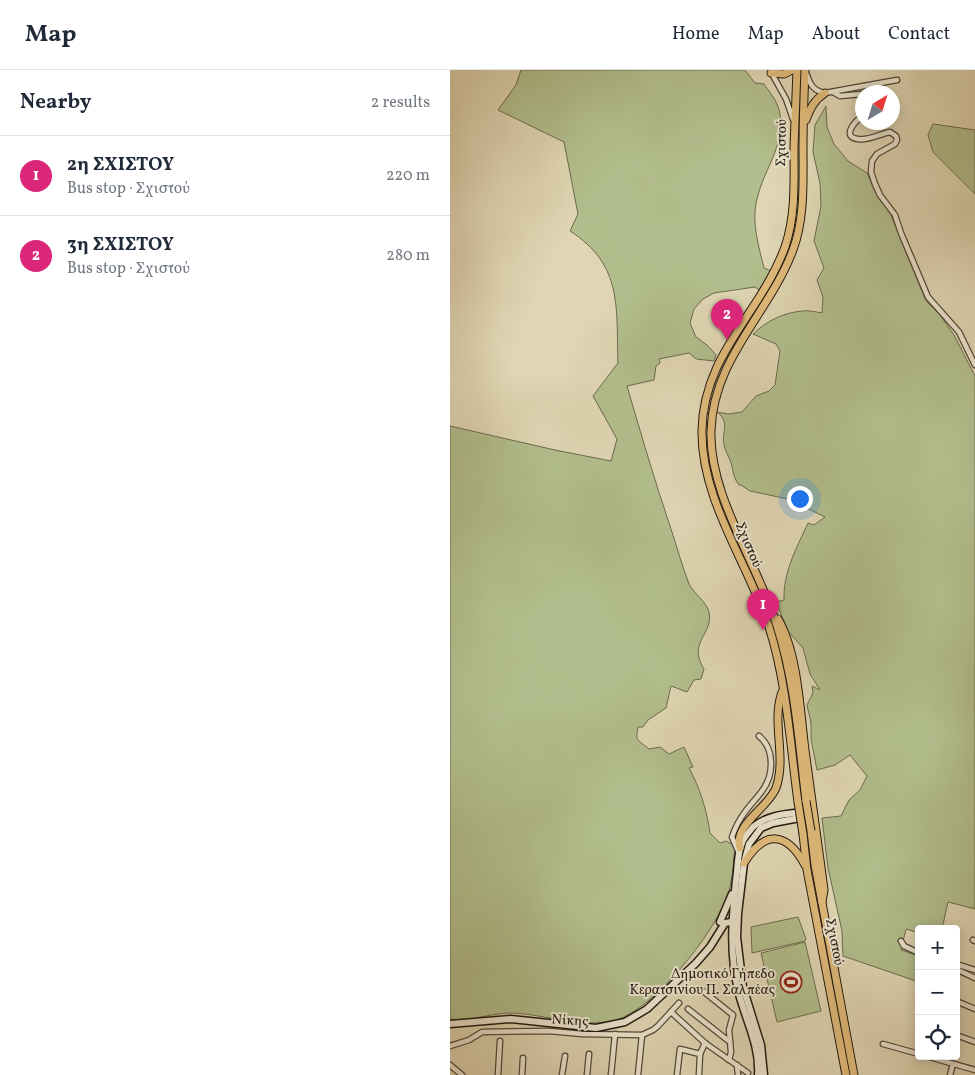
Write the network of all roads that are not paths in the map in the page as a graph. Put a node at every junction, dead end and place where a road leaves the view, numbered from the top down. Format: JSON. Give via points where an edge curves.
{"nodes":[{"id":1,"x":792,"y":70,"type":"edge"},
{"id":2,"x":797,"y":70,"type":"edge"},
{"id":3,"x":805,"y":70,"type":"edge"},
{"id":4,"x":771,"y":71,"type":"edge"},
{"id":5,"x":897,"y":80,"type":"dead end"},
{"id":6,"x":828,"y":92,"type":"junction"},
{"id":7,"x":855,"y":95,"type":"edge"},
{"id":8,"x":855,"y":122,"type":"edge"},
{"id":9,"x":795,"y":127,"type":"junction"},
{"id":10,"x":803,"y":128,"type":"junction"},
{"id":11,"x":975,"y":365,"type":"edge"},
{"id":12,"x":771,"y":608,"type":"junction"},
{"id":13,"x":783,"y":689,"type":"junction"},
{"id":14,"x":759,"y":736,"type":"dead end"},
{"id":15,"x":815,"y":813,"type":"junction"},
{"id":16,"x":740,"y":851,"type":"junction"},
{"id":17,"x":744,"y":862,"type":"junction"},
{"id":18,"x":807,"y":870,"type":"junction"},
{"id":19,"x":736,"y":884,"type":"junction"},
{"id":20,"x":822,"y":902,"type":"junction"},
{"id":21,"x":732,"y":914,"type":"junction"},
{"id":22,"x":720,"y":922,"type":"junction"},
{"id":23,"x":732,"y":922,"type":"junction"},
{"id":24,"x":717,"y":936,"type":"junction"},
{"id":25,"x":732,"y":938,"type":"junction"},
{"id":26,"x":901,"y":941,"type":"dead end"},
{"id":27,"x":915,"y":951,"type":"edge"},
{"id":28,"x":960,"y":965,"type":"edge"},
{"id":29,"x":958,"y":970,"type":"edge"},
{"id":30,"x":975,"y":970,"type":"edge"},
{"id":31,"x":975,"y":978,"type":"edge"},
{"id":32,"x":703,"y":991,"type":"dead end"},
{"id":33,"x":679,"y":1003,"type":"dead end"},
{"id":34,"x":960,"y":1003,"type":"edge"},
{"id":35,"x":688,"y":1009,"type":"dead end"},
{"id":36,"x":975,"y":1009,"type":"edge"},
{"id":37,"x":671,"y":1012,"type":"junction"},
{"id":38,"x":450,"y":1024,"type":"edge"},
{"id":39,"x":615,"y":1034,"type":"junction"},
{"id":40,"x":642,"y":1035,"type":"junction"},
{"id":41,"x":960,"y":1036,"type":"edge"},
{"id":42,"x":500,"y":1041,"type":"dead end"},
{"id":43,"x":730,"y":1042,"type":"junction"},
{"id":44,"x":975,"y":1042,"type":"edge"},
{"id":45,"x":705,"y":1043,"type":"junction"},
{"id":46,"x":883,"y":1044,"type":"dead end"},
{"id":47,"x":450,"y":1046,"type":"edge"},
{"id":48,"x":915,"y":1053,"type":"edge"},
{"id":49,"x":589,"y":1054,"type":"dead end"},
{"id":50,"x":700,"y":1054,"type":"junction"},
{"id":51,"x":565,"y":1056,"type":"dead end"},
{"id":52,"x":523,"y":1058,"type":"dead end"},
{"id":53,"x":730,"y":1060,"type":"junction"},
{"id":54,"x":940,"y":1060,"type":"edge"},
{"id":55,"x":953,"y":1064,"type":"junction"},
{"id":56,"x":450,"y":1065,"type":"edge"},
{"id":57,"x":736,"y":1065,"type":"junction"},
{"id":58,"x":975,"y":1070,"type":"edge"},
{"id":59,"x":748,"y":1073,"type":"dead end"},
{"id":60,"x":462,"y":1075,"type":"edge"},
{"id":61,"x":498,"y":1075,"type":"edge"},
{"id":62,"x":522,"y":1075,"type":"edge"},
{"id":63,"x":562,"y":1075,"type":"edge"},
{"id":64,"x":587,"y":1075,"type":"edge"},
{"id":65,"x":611,"y":1075,"type":"edge"},
{"id":66,"x":638,"y":1075,"type":"edge"},
{"id":67,"x":677,"y":1075,"type":"edge"},
{"id":68,"x":699,"y":1075,"type":"edge"},
{"id":69,"x":738,"y":1075,"type":"edge"},
{"id":70,"x":758,"y":1075,"type":"edge"},
{"id":71,"x":764,"y":1075,"type":"edge"},
{"id":72,"x":846,"y":1075,"type":"edge"},
{"id":73,"x":854,"y":1075,"type":"edge"},
{"id":74,"x":950,"y":1075,"type":"edge"}],
"edges":[{"from":1,"to":4,"type":"main road","via":[[784,74]]},
{"from":2,"to":9,"type":"main road","name":"Σχιστού"},
{"from":3,"to":6,"type":"street","via":[[813,88],[818,92]]},
{"from":3,"to":10,"type":"main road","name":"Σχιστού"},
{"from":4,"to":9,"type":"street","via":[[786,99]]},
{"from":5,"to":6,"type":"street"},
{"from":6,"to":7,"type":"street","via":[[840,96]]},
{"from":6,"to":10,"type":"main road","via":[[812,106]]},
{"from":8,"to":11,"type":"street","via":[[850,128],[854,138],[860,140],[890,132],[896,136],[895,144],[877,154],[872,161],[875,184],[895,215],[928,297],[961,336]]},
{"from":9,"to":13,"type":"main road","name":"Σχιστού","via":[[793,208],[785,246],[773,274],[719,361],[709,385],[702,430],[709,483],[763,611]]},
{"from":10,"to":12,"type":"main road","name":"Σχιστού","via":[[801,209],[794,248],[781,278],[725,369],[715,400],[711,430],[712,458],[720,488]]},
{"from":12,"to":15,"type":"main road","via":[[783,629],[792,657]]},
{"from":12,"to":20,"type":"main road","name":"Σχιστού","bridge":true,"via":[[789,676]]},
{"from":13,"to":16,"type":"main road","via":[[777,714],[781,760],[778,782],[770,799],[742,831],[738,840]]},
{"from":13,"to":18,"type":"main road","name":"Σχιστού","bridge":true},
{"from":14,"to":16,"type":"street","via":[[770,752],[769,773],[763,790],[746,810],[732,837]]},
{"from":15,"to":16,"type":"main road","via":[[766,819],[747,834]]},
{"from":15,"to":17,"type":"main road","via":[[773,822],[761,828],[749,844]]},
{"from":15,"to":20,"type":"main road","via":[[824,890]]},
{"from":16,"to":19,"type":"main road"},
{"from":17,"to":18,"type":"main road","via":[[760,843],[781,840],[794,848]]},
{"from":17,"to":71,"type":"main road","via":[[737,937],[743,989],[761,1044]]},
{"from":18,"to":72,"type":"main road","name":"Σχιστού"},
{"from":19,"to":21,"type":"main road"},
{"from":19,"to":22,"type":"main road"},
{"from":20,"to":73,"type":"main road","name":"Σχιστού"},
{"from":21,"to":22,"type":"main road"},
{"from":21,"to":23,"type":"main road"},
{"from":22,"to":24,"type":"main road"},
{"from":23,"to":24,"type":"main road","via":[[725,923]]},
{"from":23,"to":25,"type":"main road"},
{"from":24,"to":25,"type":"main road","via":[[726,932]]},
{"from":24,"to":38,"type":"main road","via":[[704,955],[680,979],[647,1008],[625,1022],[596,1028],[511,1019]]},
{"from":25,"to":70,"type":"main road","via":[[738,990],[756,1046]]},
{"from":26,"to":27,"type":"street"},
{"from":28,"to":30,"type":"street"},
{"from":29,"to":31,"type":"street"},
{"from":32,"to":43,"type":"street","via":[[732,1013]]},
{"from":33,"to":37,"type":"street"},
{"from":34,"to":36,"type":"street"},
{"from":35,"to":43,"type":"street"},
{"from":37,"to":40,"type":"street","via":[[653,1030]]},
{"from":37,"to":45,"type":"street"},
{"from":39,"to":40,"type":"street","name":"Νίκης"},
{"from":39,"to":47,"type":"street","name":"Νίκης","via":[[482,1032]]},
{"from":39,"to":65,"type":"street"},
{"from":40,"to":66,"type":"street"},
{"from":41,"to":44,"type":"street"},
{"from":42,"to":61,"type":"street"},
{"from":43,"to":53,"type":"street"},
{"from":45,"to":50,"type":"street"},
{"from":45,"to":53,"type":"street"},
{"from":46,"to":48,"type":"street"},
{"from":49,"to":64,"type":"street"},
{"from":50,"to":67,"type":"street","via":[[680,1049]]},
{"from":50,"to":68,"type":"street"},
{"from":51,"to":63,"type":"street"},
{"from":52,"to":62,"type":"street"},
{"from":53,"to":57,"type":"street"},
{"from":54,"to":55,"type":"street"},
{"from":55,"to":58,"type":"street"},
{"from":55,"to":74,"type":"street"},
{"from":56,"to":60,"type":"street"},
{"from":57,"to":59,"type":"street"},
{"from":57,"to":69,"type":"street"}]}
